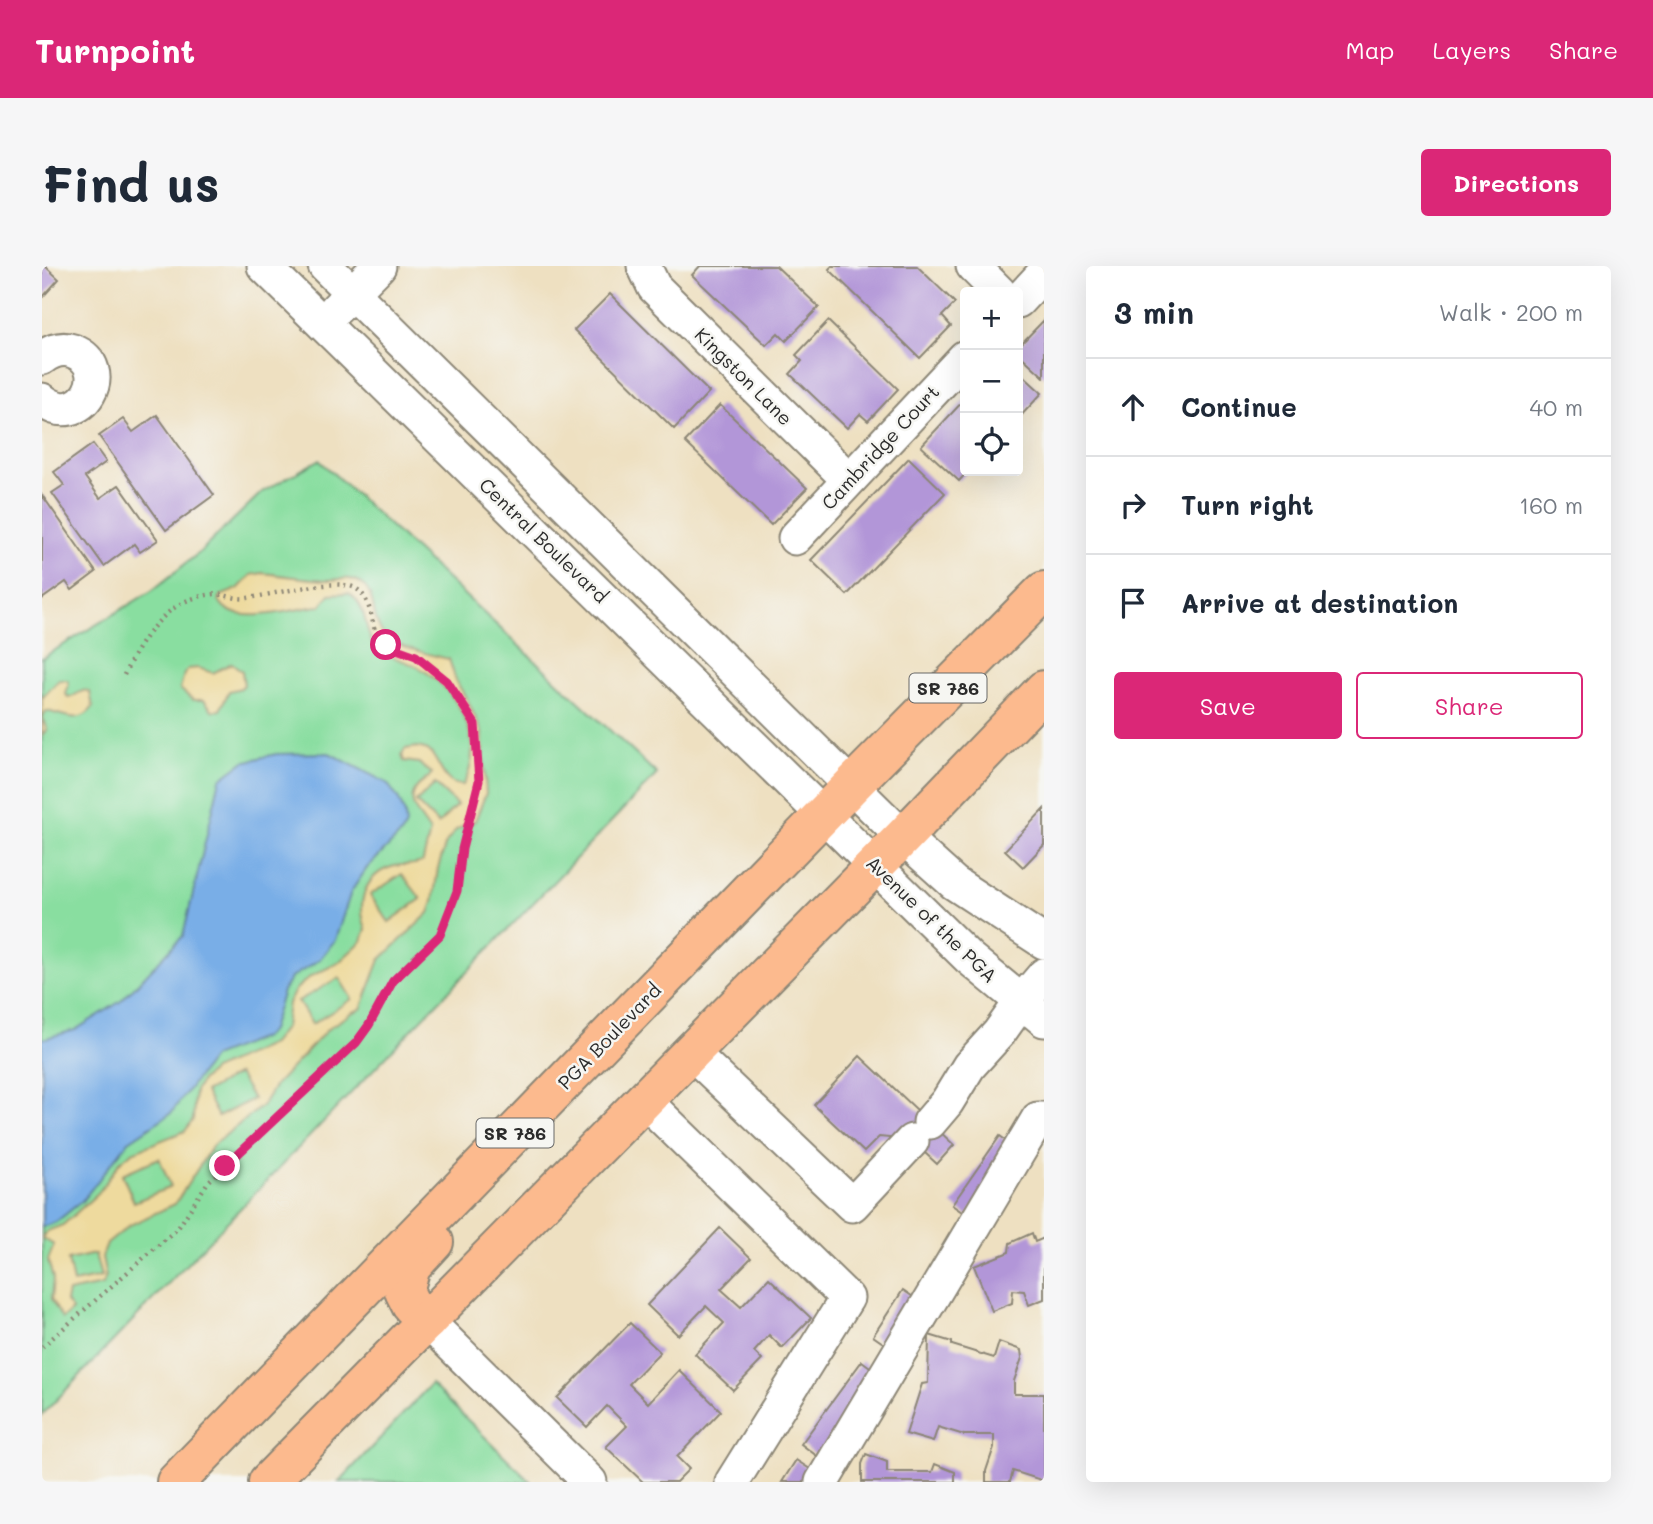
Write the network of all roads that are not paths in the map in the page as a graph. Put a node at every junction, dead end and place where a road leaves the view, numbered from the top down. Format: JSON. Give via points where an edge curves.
{"nodes":[{"id":1,"x":264,"y":266,"type":"edge"},
{"id":2,"x":379,"y":266,"type":"edge"},
{"id":3,"x":645,"y":266,"type":"edge"},
{"id":4,"x":973,"y":266,"type":"edge"},
{"id":5,"x":328,"y":267,"type":"edge"},
{"id":6,"x":1044,"y":273,"type":"edge"},
{"id":7,"x":994,"y":287,"type":"edge"},
{"id":8,"x":352,"y":292,"type":"junction"},
{"id":9,"x":1023,"y":296,"type":"edge"},
{"id":10,"x":298,"y":299,"type":"junction"},
{"id":11,"x":322,"y":323,"type":"junction"},
{"id":12,"x":42,"y":358,"type":"edge"},
{"id":13,"x":960,"y":362,"type":"edge"},
{"id":14,"x":44,"y":405,"type":"edge"},
{"id":15,"x":849,"y":480,"type":"junction"},
{"id":16,"x":795,"y":538,"type":"dead end"},
{"id":17,"x":1044,"y":591,"type":"edge"},
{"id":18,"x":1044,"y":690,"type":"edge"},
{"id":19,"x":852,"y":785,"type":"junction"},
{"id":20,"x":824,"y":814,"type":"junction"},
{"id":21,"x":902,"y":837,"type":"junction"},
{"id":22,"x":875,"y":865,"type":"junction"},
{"id":23,"x":1044,"y":942,"type":"edge"},
{"id":24,"x":1044,"y":975,"type":"edge"},
{"id":25,"x":1032,"y":1011,"type":"edge"},
{"id":26,"x":691,"y":1052,"type":"junction"},
{"id":27,"x":644,"y":1100,"type":"junction"},
{"id":28,"x":537,"y":1111,"type":"junction"},
{"id":29,"x":1044,"y":1119,"type":"edge"},
{"id":30,"x":427,"y":1321,"type":"junction"},
{"id":31,"x":176,"y":1482,"type":"edge"},
{"id":32,"x":268,"y":1482,"type":"edge"},
{"id":33,"x":590,"y":1482,"type":"edge"},
{"id":34,"x":732,"y":1482,"type":"edge"},
{"id":35,"x":822,"y":1482,"type":"edge"}],
"edges":[{"from":1,"to":10,"type":"street","name":"Central Boulevard"},
{"from":2,"to":8,"type":"street"},
{"from":3,"to":15,"type":"street","name":"Kingston Lane","via":[[654,287]]},
{"from":4,"to":7,"type":"street"},
{"from":5,"to":8,"type":"street"},
{"from":5,"to":10,"type":"street"},
{"from":6,"to":9,"type":"street"},
{"from":8,"to":11,"type":"street"},
{"from":8,"to":19,"type":"street"},
{"from":10,"to":11,"type":"street","name":"Central Boulevard"},
{"from":11,"to":20,"type":"street","name":"Central Boulevard"},
{"from":12,"to":14,"type":"street","via":[[55,350],[78,353],[87,360],[93,382],[82,402],[72,408]]},
{"from":13,"to":15,"type":"street","name":"Cambridge Court"},
{"from":15,"to":16,"type":"street","name":"Cambridge Court"},
{"from":17,"to":19,"type":"main road","name":"PGA Boulevard","number":"SR 786"},
{"from":18,"to":21,"type":"main road"},
{"from":19,"to":20,"type":"main road","name":"PGA Boulevard","number":"SR 786"},
{"from":19,"to":21,"type":"street","name":"Avenue of the PGA"},
{"from":20,"to":22,"type":"street","name":"Avenue of the PGA"},
{"from":20,"to":28,"type":"main road","name":"PGA Boulevard","number":"SR 786"},
{"from":21,"to":22,"type":"main road"},
{"from":21,"to":23,"type":"street","name":"Avenue of the PGA","via":[[954,883]]},
{"from":22,"to":25,"type":"street","name":"Avenue of the PGA","via":[[969,958]]},
{"from":22,"to":26,"type":"main road"},
{"from":24,"to":25,"type":"street"},
{"from":25,"to":26,"type":"street","via":[[999,1033],[969,1066],[947,1102],[852,1205]]},
{"from":26,"to":27,"type":"main road"},
{"from":27,"to":30,"type":"main road"},
{"from":27,"to":34,"type":"street","via":[[847,1298]]},
{"from":28,"to":30,"type":"main road","via":[[461,1213],[411,1267],[404,1291],[411,1306]]},
{"from":28,"to":31,"type":"main road","name":"PGA Boulevard","number":"SR 786"},
{"from":29,"to":35,"type":"street","via":[[1038,1119]]},
{"from":30,"to":32,"type":"main road"},
{"from":30,"to":33,"type":"street"}]}
